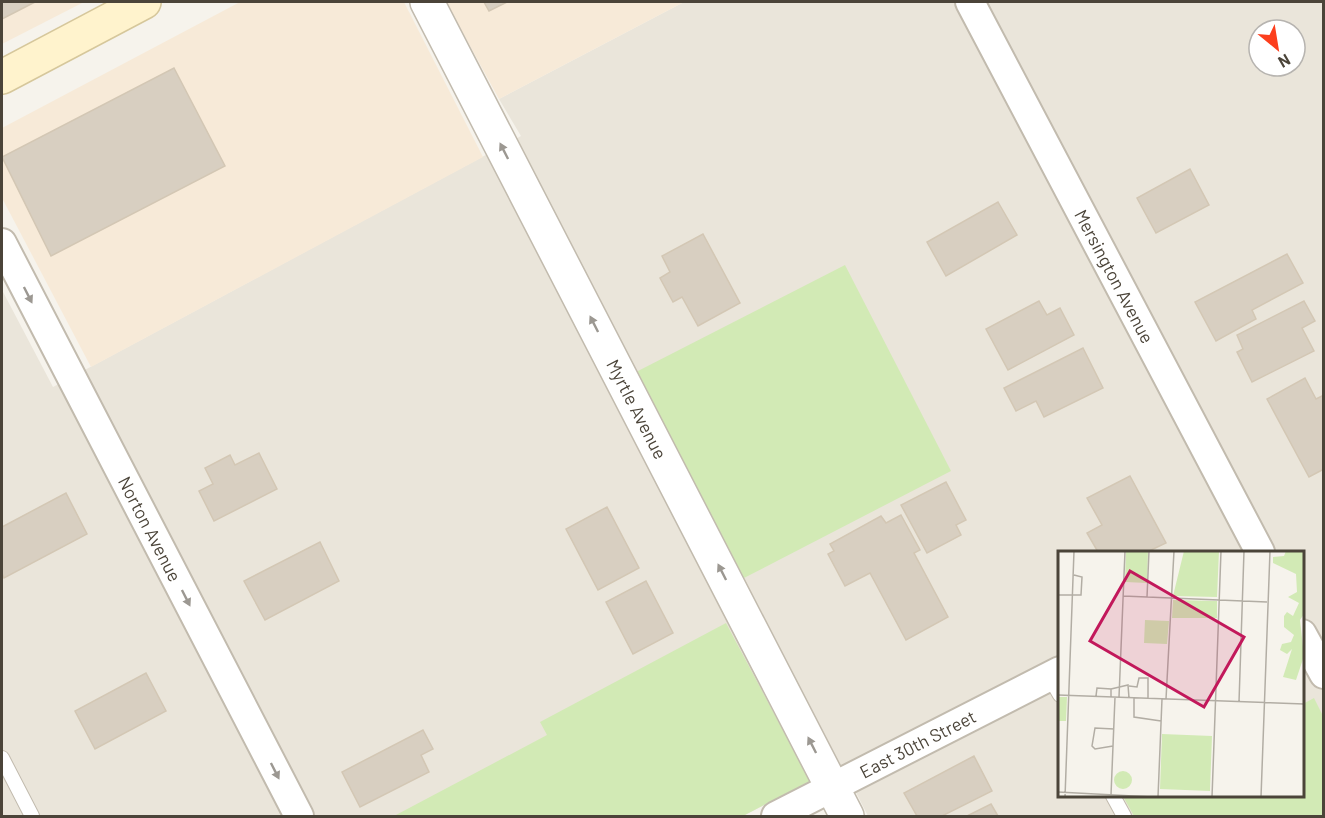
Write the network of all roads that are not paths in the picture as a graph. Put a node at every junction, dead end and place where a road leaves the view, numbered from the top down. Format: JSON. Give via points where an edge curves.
{"nodes":[{"id":1,"x":144,"y":2,"type":"edge"},
{"id":2,"x":427,"y":2,"type":"edge"},
{"id":3,"x":970,"y":2,"type":"edge"},
{"id":4,"x":2,"y":77,"type":"edge"},
{"id":5,"x":2,"y":243,"type":"edge"},
{"id":6,"x":1259,"y":551,"type":"edge"},
{"id":7,"x":1304,"y":638,"type":"edge"},
{"id":8,"x":1323,"y":674,"type":"edge"},
{"id":9,"x":1056,"y":681,"type":"edge"},
{"id":10,"x":2,"y":758,"type":"edge"},
{"id":11,"x":834,"y":787,"type":"junction"},
{"id":12,"x":1114,"y":797,"type":"edge"},
{"id":13,"x":32,"y":816,"type":"edge"},
{"id":14,"x":299,"y":816,"type":"edge"},
{"id":15,"x":776,"y":816,"type":"edge"},
{"id":16,"x":847,"y":816,"type":"edge"},
{"id":17,"x":1124,"y":816,"type":"edge"}],
"edges":[{"from":1,"to":4,"type":"main road"},
{"from":11,"to":2,"type":"street","name":"Myrtle Avenue","one_way":true},
{"from":3,"to":6,"type":"street","name":"Mersington Avenue"},
{"from":5,"to":14,"type":"street","name":"Norton Avenue","one_way":true},
{"from":7,"to":8,"type":"street"},
{"from":9,"to":11,"type":"street","name":"East 30th Street"},
{"from":10,"to":13,"type":"lane"},
{"from":11,"to":15,"type":"street","name":"East 30th Street"},
{"from":11,"to":16,"type":"street","name":"Myrtle Avenue"},
{"from":12,"to":17,"type":"lane"}]}
